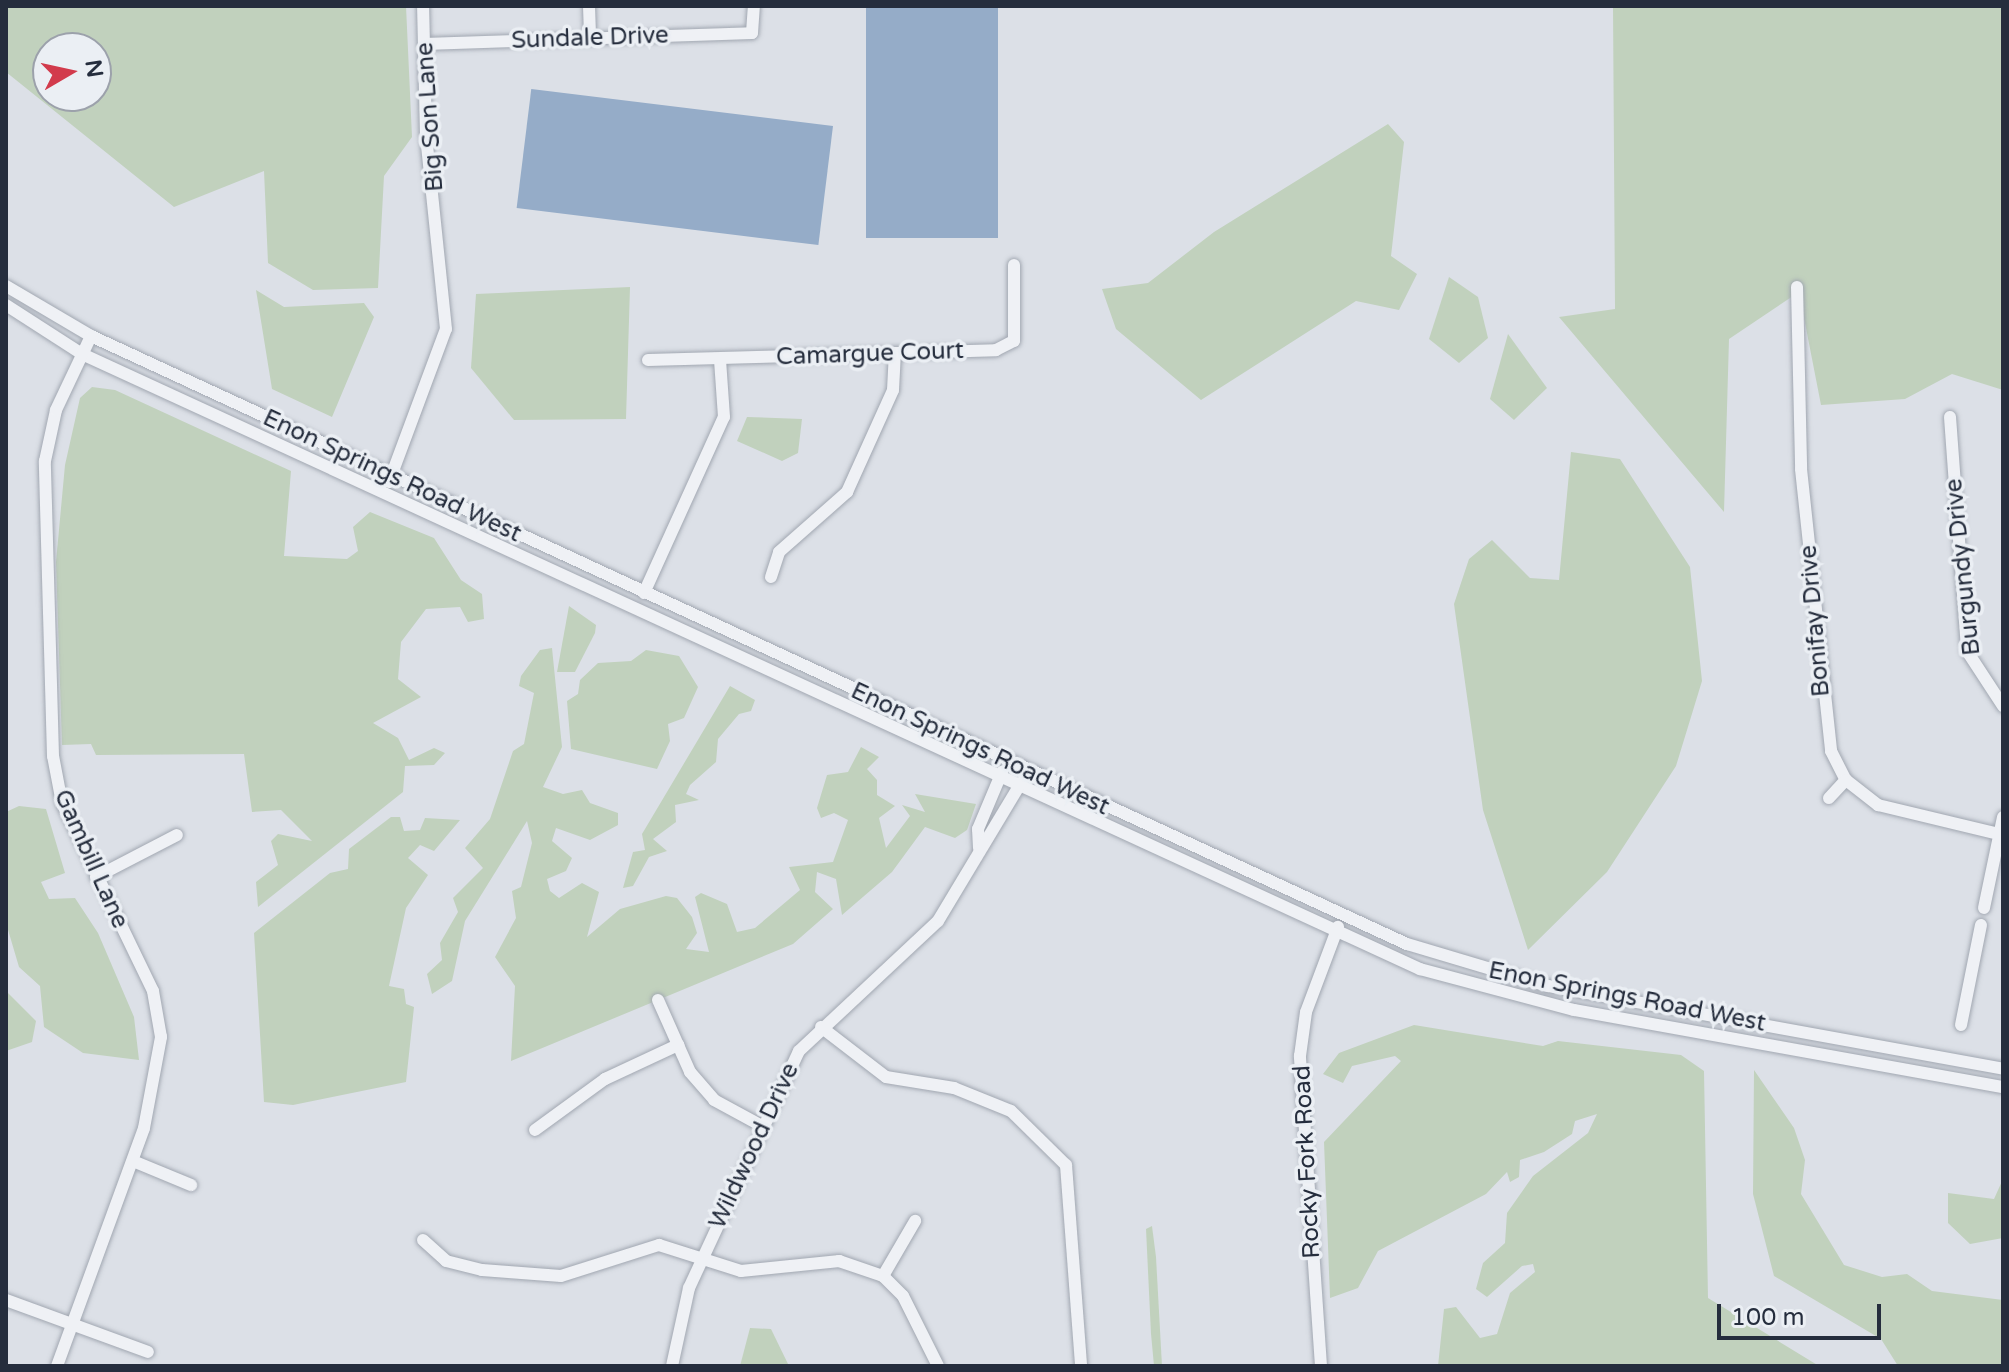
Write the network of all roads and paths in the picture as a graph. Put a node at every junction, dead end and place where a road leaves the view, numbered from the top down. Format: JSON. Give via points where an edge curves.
{"nodes":[{"id":1,"x":423,"y":6,"type":"edge"},
{"id":2,"x":589,"y":6,"type":"edge"},
{"id":3,"x":754,"y":6,"type":"edge"},
{"id":4,"x":590,"y":39,"type":"junction"},
{"id":5,"x":424,"y":44,"type":"junction"},
{"id":6,"x":1014,"y":265,"type":"dead end"},
{"id":7,"x":6,"y":286,"type":"edge"},
{"id":8,"x":1797,"y":287,"type":"dead end"},
{"id":9,"x":6,"y":305,"type":"edge"},
{"id":10,"x":91,"y":336,"type":"junction"},
{"id":11,"x":895,"y":353,"type":"junction"},
{"id":12,"x":82,"y":354,"type":"junction"},
{"id":13,"x":648,"y":360,"type":"dead end"},
{"id":14,"x":720,"y":360,"type":"junction"},
{"id":15,"x":1950,"y":417,"type":"dead end"},
{"id":16,"x":392,"y":476,"type":"junction"},
{"id":17,"x":384,"y":492,"type":"junction"},
{"id":18,"x":771,"y":577,"type":"dead end"},
{"id":19,"x":644,"y":593,"type":"junction"},
{"id":20,"x":2003,"y":706,"type":"edge"},
{"id":21,"x":1007,"y":762,"type":"junction"},
{"id":22,"x":1027,"y":771,"type":"junction"},
{"id":23,"x":999,"y":778,"type":"junction"},
{"id":24,"x":1846,"y":780,"type":"junction"},
{"id":25,"x":1019,"y":787,"type":"junction"},
{"id":26,"x":1829,"y":798,"type":"dead end"},
{"id":27,"x":2003,"y":817,"type":"edge"},
{"id":28,"x":177,"y":835,"type":"dead end"},
{"id":29,"x":2000,"y":835,"type":"edge"},
{"id":30,"x":979,"y":848,"type":"junction"},
{"id":31,"x":96,"y":877,"type":"junction"},
{"id":32,"x":1984,"y":908,"type":"dead end"},
{"id":33,"x":1343,"y":918,"type":"junction"},
{"id":34,"x":1981,"y":925,"type":"dead end"},
{"id":35,"x":1335,"y":934,"type":"junction"},
{"id":36,"x":658,"y":1000,"type":"dead end"},
{"id":37,"x":1961,"y":1025,"type":"dead end"},
{"id":38,"x":821,"y":1027,"type":"junction"},
{"id":39,"x":1960,"y":1044,"type":"dead end"},
{"id":40,"x":678,"y":1045,"type":"junction"},
{"id":41,"x":1958,"y":1060,"type":"junction"},
{"id":42,"x":2003,"y":1069,"type":"edge"},
{"id":43,"x":1955,"y":1079,"type":"junction"},
{"id":44,"x":2003,"y":1087,"type":"edge"},
{"id":45,"x":762,"y":1126,"type":"junction"},
{"id":46,"x":535,"y":1130,"type":"dead end"},
{"id":47,"x":133,"y":1161,"type":"junction"},
{"id":48,"x":191,"y":1185,"type":"dead end"},
{"id":49,"x":915,"y":1221,"type":"dead end"},
{"id":50,"x":423,"y":1240,"type":"dead end"},
{"id":51,"x":701,"y":1259,"type":"junction"},
{"id":52,"x":883,"y":1276,"type":"junction"},
{"id":53,"x":6,"y":1300,"type":"edge"},
{"id":54,"x":70,"y":1326,"type":"junction"},
{"id":55,"x":148,"y":1352,"type":"dead end"},
{"id":56,"x":57,"y":1366,"type":"edge"},
{"id":57,"x":672,"y":1366,"type":"edge"},
{"id":58,"x":938,"y":1366,"type":"edge"},
{"id":59,"x":1081,"y":1366,"type":"edge"},
{"id":60,"x":1321,"y":1366,"type":"edge"}],
"edges":[{"from":1,"to":5,"type":"street","name":"Big Son Lane"},
{"from":2,"to":4,"type":"street"},
{"from":3,"to":4,"type":"street","name":"Sundale Drive","via":[[754,29]]},
{"from":4,"to":5,"type":"street","name":"Sundale Drive"},
{"from":5,"to":16,"type":"street","name":"Big Son Lane","via":[[426,135],[445,275],[442,355]]},
{"from":6,"to":11,"type":"street","name":"Camargue Court","via":[[1014,341],[996,350]]},
{"from":7,"to":10,"type":"street","name":"Enon Springs Road West"},
{"from":8,"to":24,"type":"street","name":"Bonifay Drive","via":[[1801,469],[1817,645],[1824,715]]},
{"from":9,"to":12,"type":"street","name":"Enon Springs Road West"},
{"from":10,"to":12,"type":"street","name":"Gambill Lane"},
{"from":10,"to":16,"type":"street","name":"Enon Springs Road West"},
{"from":11,"to":14,"type":"street","name":"Camargue Court"},
{"from":11,"to":18,"type":"street","via":[[893,390],[847,492],[779,552]]},
{"from":12,"to":17,"type":"street","name":"Enon Springs Road West"},
{"from":12,"to":31,"type":"street","name":"Gambill Lane","via":[[56,410],[45,461],[51,710],[55,782]]},
{"from":13,"to":14,"type":"street","name":"Camargue Court"},
{"from":14,"to":19,"type":"street","via":[[724,417]]},
{"from":15,"to":20,"type":"street","name":"Burgundy Drive","via":[[1967,651]]},
{"from":16,"to":17,"type":"street","name":"Big Son Lane"},
{"from":16,"to":19,"type":"street","name":"Enon Springs Road West"},
{"from":17,"to":23,"type":"street","name":"Enon Springs Road West"},
{"from":19,"to":21,"type":"street","name":"Enon Springs Road West"},
{"from":21,"to":22,"type":"street","name":"Enon Springs Road West"},
{"from":21,"to":23,"type":"street","name":"Wildwood Drive"},
{"from":22,"to":25,"type":"street","name":"Wildwood Drive"},
{"from":22,"to":33,"type":"street","name":"Enon Springs Road West"},
{"from":23,"to":25,"type":"street","name":"Enon Springs Road West"},
{"from":23,"to":30,"type":"street","name":"Wildwood Drive","via":[[978,829]]},
{"from":24,"to":26,"type":"street"},
{"from":24,"to":29,"type":"street","via":[[1907,817]]},
{"from":25,"to":30,"type":"street","name":"Wildwood Drive","via":[[994,836]]},
{"from":25,"to":35,"type":"street","name":"Enon Springs Road West"},
{"from":27,"to":29,"type":"street"},
{"from":28,"to":31,"type":"street"},
{"from":29,"to":32,"type":"street"},
{"from":30,"to":38,"type":"street","name":"Wildwood Drive","via":[[938,921]]},
{"from":31,"to":47,"type":"street","name":"Gambill Lane","via":[[152,989],[161,1023]]},
{"from":33,"to":35,"type":"street","name":"Rocky Fork Road"},
{"from":33,"to":41,"type":"street","name":"Enon Springs Road West","via":[[1432,953],[1548,986]]},
{"from":34,"to":37,"type":"street"},
{"from":35,"to":43,"type":"street","name":"Enon Springs Road West","via":[[1502,994]]},
{"from":35,"to":60,"type":"street","name":"Rocky Fork Road","via":[[1306,1012],[1300,1056]]},
{"from":36,"to":40,"type":"street"},
{"from":38,"to":45,"type":"street","name":"Wildwood Drive","via":[[803,1045]]},
{"from":38,"to":59,"type":"street","via":[[886,1077],[954,1088],[1002,1106],[1066,1165]]},
{"from":39,"to":41,"type":"street"},
{"from":40,"to":45,"type":"street","via":[[714,1100]]},
{"from":40,"to":46,"type":"street","via":[[605,1079]]},
{"from":41,"to":42,"type":"street","name":"Enon Springs Road West"},
{"from":41,"to":43,"type":"street"},
{"from":43,"to":44,"type":"street","name":"Enon Springs Road West"},
{"from":45,"to":51,"type":"street","name":"Wildwood Drive"},
{"from":47,"to":48,"type":"street"},
{"from":47,"to":54,"type":"street","name":"Gambill Lane"},
{"from":49,"to":52,"type":"street"},
{"from":50,"to":51,"type":"street","via":[[446,1261],[482,1270],[561,1276],[641,1246]]},
{"from":51,"to":52,"type":"street","via":[[741,1271],[839,1261]]},
{"from":51,"to":57,"type":"street","name":"Wildwood Drive"},
{"from":52,"to":58,"type":"street","via":[[919,1317]]},
{"from":53,"to":54,"type":"street"},
{"from":54,"to":55,"type":"street"},
{"from":54,"to":56,"type":"street","name":"Gambill Lane"}]}
